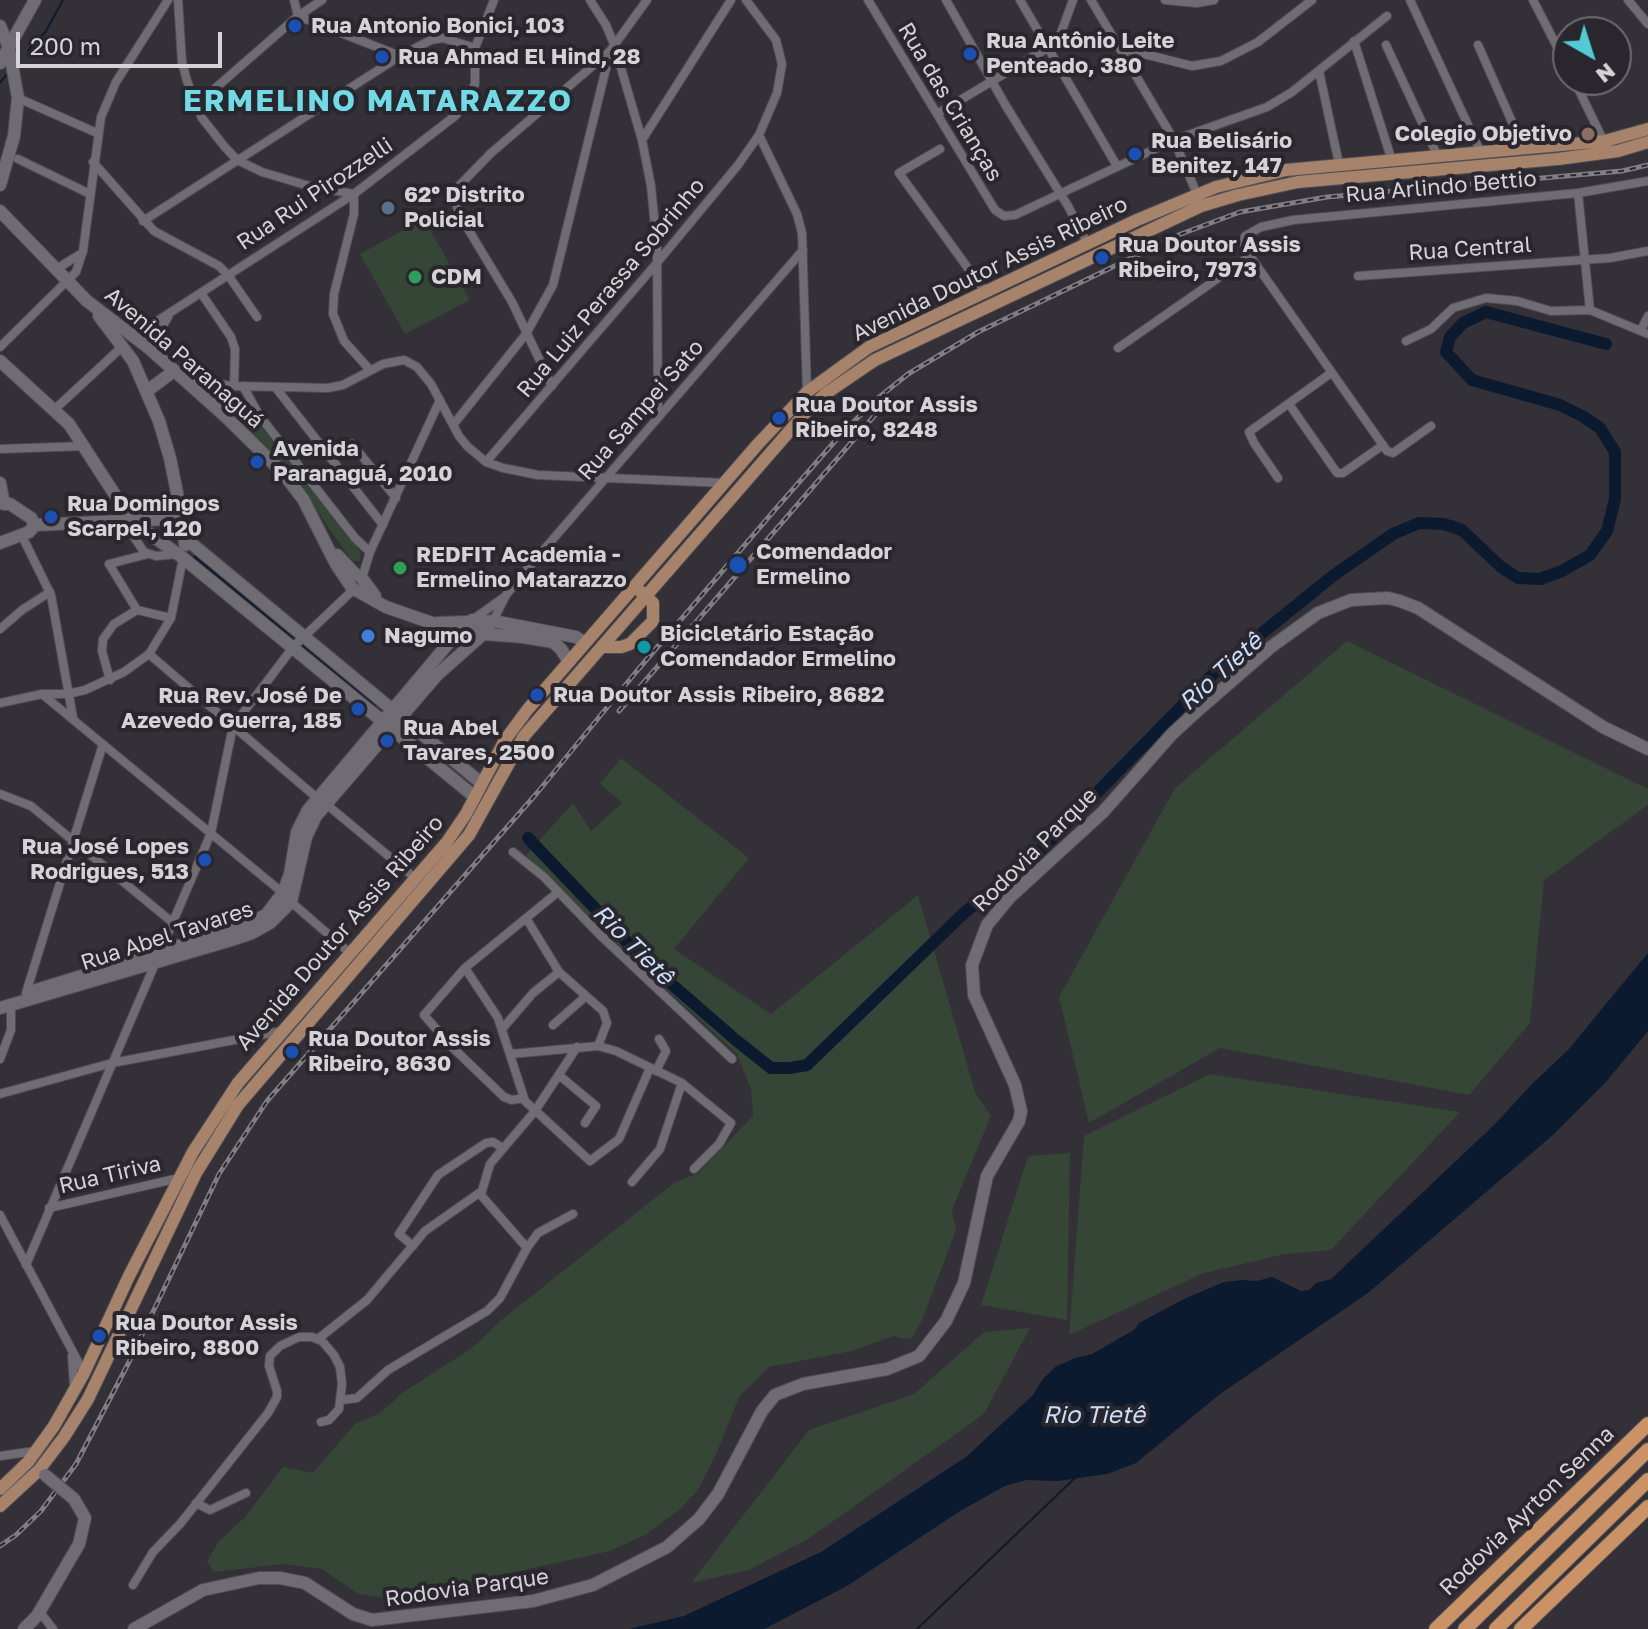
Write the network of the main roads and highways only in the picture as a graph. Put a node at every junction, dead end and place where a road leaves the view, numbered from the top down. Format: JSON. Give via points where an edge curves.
{"nodes":[{"id":1,"x":1648,"y":129,"type":"edge"},
{"id":2,"x":1648,"y":142,"type":"edge"},
{"id":3,"x":1605,"y":147,"type":"junction"},
{"id":4,"x":1296,"y":176,"type":"junction"},
{"id":5,"x":1199,"y":200,"type":"junction"},
{"id":6,"x":635,"y":587,"type":"junction"},
{"id":7,"x":646,"y":596,"type":"junction"},
{"id":8,"x":585,"y":643,"type":"junction"},
{"id":9,"x":603,"y":647,"type":"junction"},
{"id":10,"x":583,"y":671,"type":"junction"},
{"id":11,"x":475,"y":797,"type":"junction"},
{"id":12,"x":488,"y":804,"type":"junction"},
{"id":13,"x":84,"y":1373,"type":"junction"},
{"id":14,"x":88,"y":1399,"type":"junction"},
{"id":15,"x":1648,"y":1424,"type":"edge"},
{"id":16,"x":1648,"y":1450,"type":"edge"},
{"id":17,"x":1648,"y":1480,"type":"edge"},
{"id":18,"x":0,"y":1489,"type":"edge"},
{"id":19,"x":0,"y":1506,"type":"edge"},
{"id":20,"x":1648,"y":1507,"type":"edge"},
{"id":21,"x":1436,"y":1629,"type":"edge"},
{"id":22,"x":1465,"y":1629,"type":"edge"},
{"id":23,"x":1496,"y":1629,"type":"edge"},
{"id":24,"x":1521,"y":1629,"type":"edge"}],
"edges":[{"from":1,"to":3,"type":"main road","name":"Avenida Doutor Assis Ribeiro"},
{"from":2,"to":3,"type":"main road","name":"Avenida Doutor Assis Ribeiro"},
{"from":3,"to":4,"type":"main road","name":"Avenida Doutor Assis Ribeiro"},
{"from":3,"to":4,"type":"main road","name":"Avenida Doutor Assis Ribeiro","via":[[1339,164]]},
{"from":4,"to":5,"type":"main road","name":"Avenida Doutor Assis Ribeiro","via":[[1265,174]]},
{"from":5,"to":6,"type":"main road","name":"Avenida Doutor Assis Ribeiro","via":[[1088,245],[869,347],[807,392]]},
{"from":5,"to":7,"type":"main road","name":"Avenida Doutor Assis Ribeiro","via":[[1145,233],[875,360],[841,382],[807,411]]},
{"from":6,"to":7,"type":"main road"},
{"from":6,"to":8,"type":"main road","name":"Avenida Doutor Assis Ribeiro"},
{"from":7,"to":9,"type":"main road","name":"Avenida Doutor Assis Ribeiro"},
{"from":7,"to":9,"type":"main road","via":[[655,609],[648,627],[628,645]]},
{"from":8,"to":10,"type":"main road"},
{"from":8,"to":11,"type":"main road","name":"Avenida Doutor Assis Ribeiro","via":[[505,740]]},
{"from":9,"to":10,"type":"main road","name":"Avenida Doutor Assis Ribeiro"},
{"from":10,"to":12,"type":"main road","name":"Avenida Doutor Assis Ribeiro","via":[[524,736]]},
{"from":11,"to":12,"type":"main road"},
{"from":11,"to":13,"type":"main road","name":"Avenida Doutor Assis Ribeiro","via":[[447,842],[215,1115]]},
{"from":12,"to":14,"type":"main road","name":"Avenida Doutor Assis Ribeiro","via":[[453,856],[255,1083],[222,1129]]},
{"from":13,"to":14,"type":"main road"},
{"from":13,"to":18,"type":"main road","name":"Avenida Doutor Assis Ribeiro","via":[[36,1451]]},
{"from":14,"to":19,"type":"main road","name":"Avenida Doutor Assis Ribeiro","via":[[42,1472]]},
{"from":15,"to":21,"type":"highway","name":"Rodovia Ayrton Senna"},
{"from":16,"to":22,"type":"highway","name":"Rodovia Ayrton Senna"},
{"from":17,"to":23,"type":"highway"},
{"from":20,"to":24,"type":"highway"}]}
